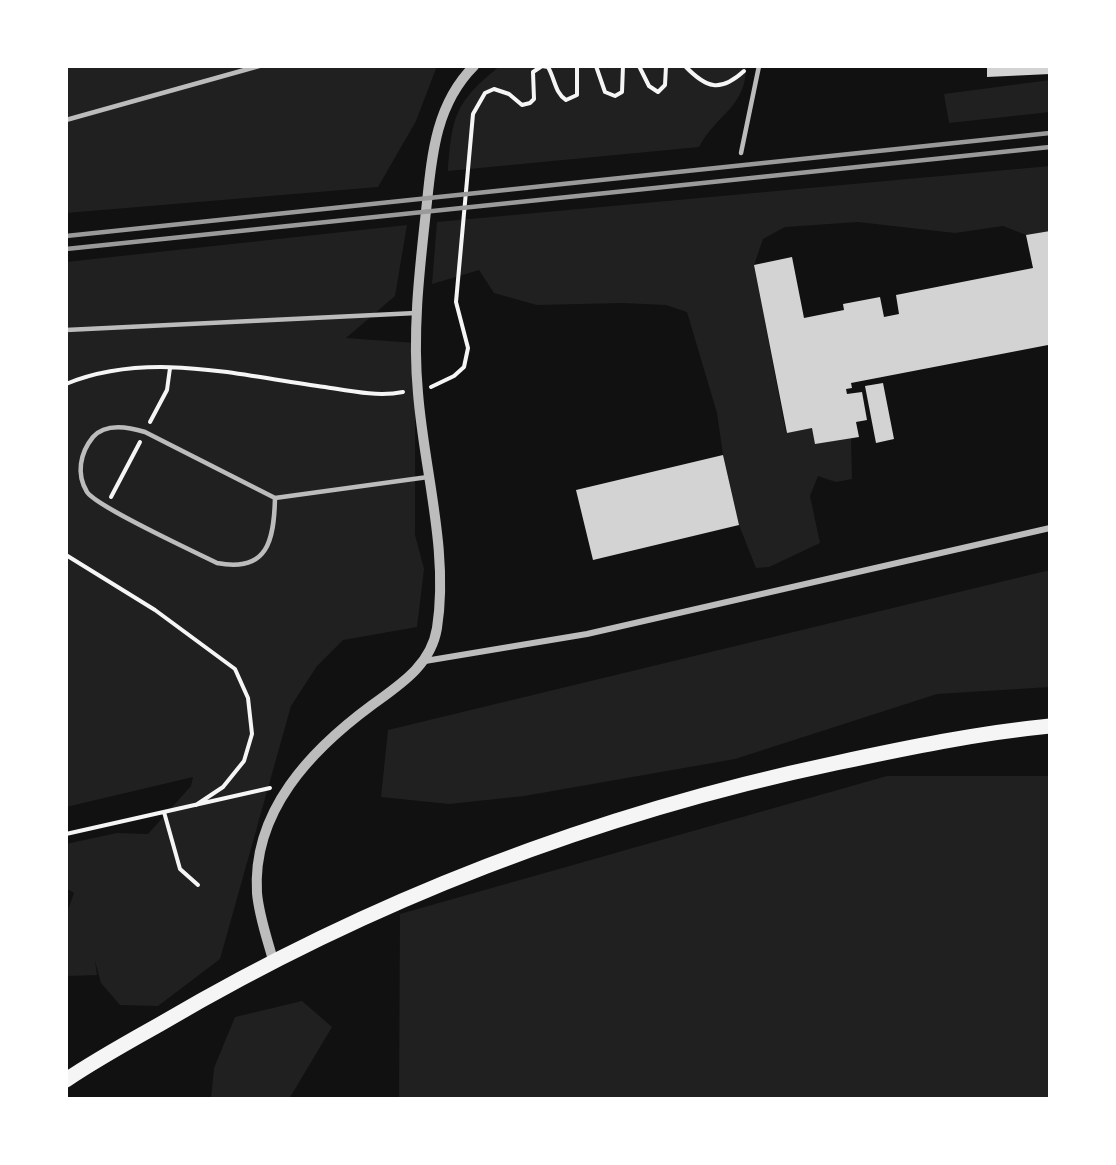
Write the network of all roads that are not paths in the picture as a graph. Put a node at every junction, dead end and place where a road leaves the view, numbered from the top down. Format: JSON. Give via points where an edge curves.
{"nodes":[{"id":1,"x":259,"y":66,"type":"edge"},
{"id":2,"x":474,"y":66,"type":"edge"},
{"id":3,"x":759,"y":66,"type":"edge"},
{"id":4,"x":66,"y":120,"type":"edge"},
{"id":5,"x":741,"y":153,"type":"dead end"},
{"id":6,"x":416,"y":313,"type":"junction"},
{"id":7,"x":66,"y":330,"type":"edge"},
{"id":8,"x":429,"y":477,"type":"junction"},
{"id":9,"x":275,"y":498,"type":"junction"},
{"id":10,"x":1050,"y":528,"type":"edge"},
{"id":11,"x":425,"y":661,"type":"junction"},
{"id":12,"x":1050,"y":726,"type":"edge"},
{"id":13,"x":273,"y":960,"type":"junction"},
{"id":14,"x":66,"y":1080,"type":"edge"}],
"edges":[{"from":1,"to":4,"type":"lane"},
{"from":2,"to":6,"type":"street","via":[[450,98],[437,130]]},
{"from":3,"to":5,"type":"lane"},
{"from":6,"to":7,"type":"lane"},
{"from":6,"to":8,"type":"street","via":[[417,390]]},
{"from":8,"to":9,"type":"lane"},
{"from":8,"to":11,"type":"street","via":[[439,591],[436,630]]},
{"from":9,"to":9,"type":"lane","via":[[270,544],[252,562],[233,566],[217,563],[106,506],[88,494],[80,478],[80,464],[95,434],[127,426]]},
{"from":10,"to":11,"type":"street","via":[[598,631]]},
{"from":11,"to":13,"type":"street","via":[[405,681],[327,740],[304,764],[266,830],[257,863],[259,908]]},
{"from":12,"to":13,"type":"main road","via":[[888,752],[766,778],[637,812],[382,908]]},
{"from":13,"to":14,"type":"main road"}]}
